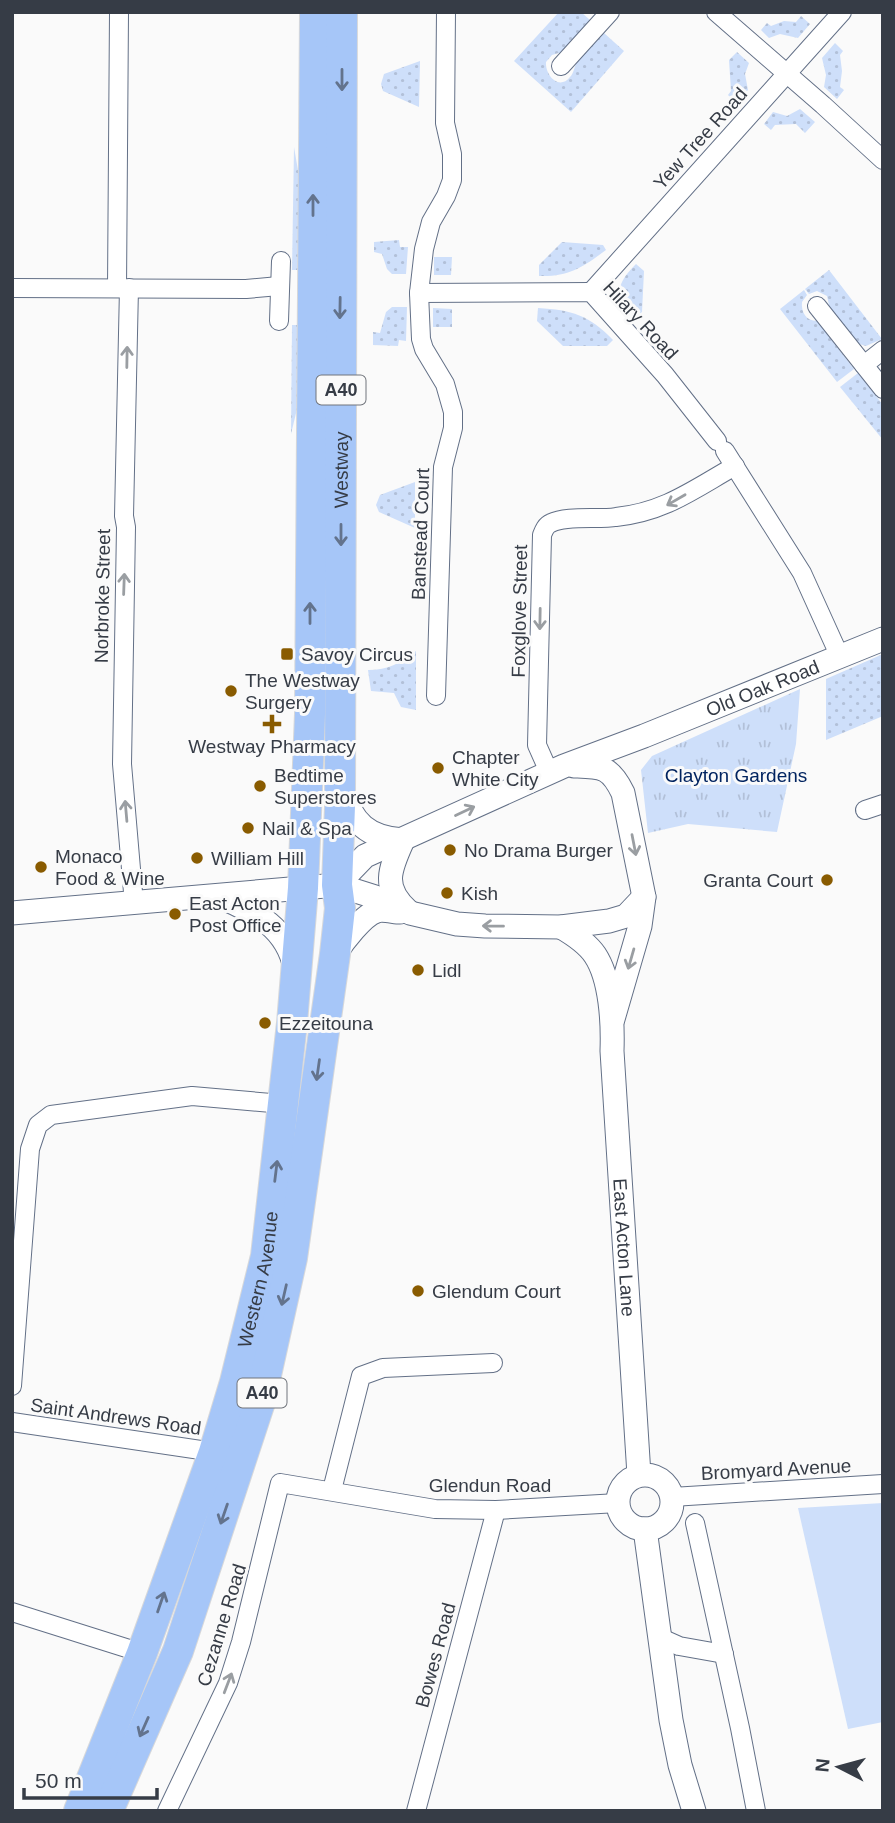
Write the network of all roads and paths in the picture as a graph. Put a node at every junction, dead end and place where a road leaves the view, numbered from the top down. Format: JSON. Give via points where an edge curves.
{"nodes":[{"id":1,"x":119,"y":12,"type":"edge"},
{"id":2,"x":315,"y":12,"type":"edge"},
{"id":3,"x":342,"y":12,"type":"edge"},
{"id":4,"x":446,"y":12,"type":"edge"},
{"id":5,"x":610,"y":12,"type":"edge"},
{"id":6,"x":716,"y":12,"type":"edge"},
{"id":7,"x":842,"y":12,"type":"edge"},
{"id":8,"x":561,"y":66,"type":"dead end"},
{"id":9,"x":785,"y":74,"type":"junction"},
{"id":10,"x":883,"y":160,"type":"edge"},
{"id":11,"x":281,"y":261,"type":"dead end"},
{"id":12,"x":279,"y":286,"type":"junction"},
{"id":13,"x":12,"y":288,"type":"edge"},
{"id":14,"x":123,"y":288,"type":"junction"},
{"id":15,"x":591,"y":292,"type":"junction"},
{"id":16,"x":419,"y":293,"type":"junction"},
{"id":17,"x":817,"y":306,"type":"dead end"},
{"id":18,"x":279,"y":321,"type":"dead end"},
{"id":19,"x":883,"y":350,"type":"edge"},
{"id":20,"x":864,"y":365,"type":"junction"},
{"id":21,"x":883,"y":389,"type":"edge"},
{"id":22,"x":726,"y":453,"type":"junction"},
{"id":23,"x":883,"y":639,"type":"edge"},
{"id":24,"x":840,"y":657,"type":"junction"},
{"id":25,"x":436,"y":696,"type":"dead end"},
{"id":26,"x":644,"y":736,"type":"junction"},
{"id":27,"x":339,"y":769,"type":"junction"},
{"id":28,"x":556,"y":769,"type":"junction"},
{"id":29,"x":623,"y":793,"type":"junction"},
{"id":30,"x":306,"y":804,"type":"joint"},
{"id":31,"x":883,"y":804,"type":"edge"},
{"id":32,"x":865,"y":810,"type":"dead end"},
{"id":33,"x":403,"y":839,"type":"junction"},
{"id":34,"x":337,"y":885,"type":"junction"},
{"id":35,"x":303,"y":888,"type":"junction"},
{"id":36,"x":219,"y":897,"type":"junction"},
{"id":37,"x":644,"y":897,"type":"junction"},
{"id":38,"x":134,"y":904,"type":"junction"},
{"id":39,"x":411,"y":913,"type":"junction"},
{"id":40,"x":12,"y":914,"type":"edge"},
{"id":41,"x":561,"y":927,"type":"junction"},
{"id":42,"x":335,"y":954,"type":"junction"},
{"id":43,"x":296,"y":974,"type":"junction"},
{"id":44,"x":613,"y":1020,"type":"junction"},
{"id":45,"x":283,"y":1104,"type":"junction"},
{"id":46,"x":493,"y":1363,"type":"dead end"},
{"id":47,"x":12,"y":1387,"type":"edge"},
{"id":48,"x":12,"y":1422,"type":"edge"},
{"id":49,"x":214,"y":1452,"type":"junction"},
{"id":50,"x":639,"y":1475,"type":"junction"},
{"id":51,"x":280,"y":1483,"type":"joint"},
{"id":52,"x":883,"y":1484,"type":"edge"},
{"id":53,"x":332,"y":1490,"type":"junction"},
{"id":54,"x":672,"y":1497,"type":"junction"},
{"id":55,"x":618,"y":1503,"type":"junction"},
{"id":56,"x":496,"y":1510,"type":"junction"},
{"id":57,"x":695,"y":1523,"type":"dead end"},
{"id":58,"x":645,"y":1529,"type":"junction"},
{"id":59,"x":12,"y":1612,"type":"edge"},
{"id":60,"x":661,"y":1638,"type":"junction"},
{"id":61,"x":142,"y":1653,"type":"junction"},
{"id":62,"x":724,"y":1654,"type":"junction"},
{"id":63,"x":79,"y":1811,"type":"edge"},
{"id":64,"x":108,"y":1811,"type":"edge"},
{"id":65,"x":167,"y":1811,"type":"edge"},
{"id":66,"x":416,"y":1811,"type":"edge"},
{"id":67,"x":694,"y":1811,"type":"edge"},
{"id":68,"x":756,"y":1811,"type":"edge"}],
"edges":[{"from":1,"to":14,"type":"street","name":"Norbroke Street"},
{"from":30,"to":2,"type":"highway","name":"Westway","number":"A40","one_way":true},
{"from":3,"to":27,"type":"highway","name":"Westway","number":"A40","one_way":true},
{"from":4,"to":16,"type":"street","name":"Banstead Court","via":[[445,123],[452,180],[431,222]]},
{"from":5,"to":8,"type":"street"},
{"from":6,"to":9,"type":"street"},
{"from":7,"to":9,"type":"street","name":"Yew Tree Road"},
{"from":9,"to":10,"type":"street"},
{"from":9,"to":15,"type":"street","name":"Yew Tree Road"},
{"from":11,"to":12,"type":"street"},
{"from":12,"to":14,"type":"street"},
{"from":12,"to":18,"type":"street"},
{"from":13,"to":14,"type":"street"},
{"from":38,"to":14,"type":"street","name":"Norbroke Street","one_way":true,"via":[[122,764],[126,527]]},
{"from":15,"to":16,"type":"street","name":"Hilary Road"},
{"from":15,"to":22,"type":"street","name":"Hilary Road"},
{"from":16,"to":25,"type":"street","name":"Banstead Court","via":[[421,339],[445,384],[453,412],[443,467]]},
{"from":17,"to":20,"type":"street"},
{"from":19,"to":20,"type":"street"},
{"from":20,"to":21,"type":"street"},
{"from":22,"to":24,"type":"street","name":"Hilary Road","via":[[802,573]]},
{"from":22,"to":28,"type":"street","name":"Foxglove Street","one_way":true,"via":[[667,506],[616,517],[562,520],[545,528],[537,745]]},
{"from":23,"to":24,"type":"street","name":"Old Oak Road"},
{"from":24,"to":26,"type":"street","name":"Old Oak Road"},
{"from":26,"to":28,"type":"street","name":"Old Oak Road"},
{"from":26,"to":29,"type":"street","via":[[625,760]]},
{"from":27,"to":33,"type":"street","via":[[345,800],[357,821],[374,835]]},
{"from":27,"to":34,"type":"highway","name":"Westway","number":"A40"},
{"from":28,"to":29,"type":"street","name":"Old Oak Road","via":[[605,768]]},
{"from":33,"to":28,"type":"street","name":"Old Oak Road","one_way":true},
{"from":29,"to":37,"type":"street","one_way":true},
{"from":30,"to":35,"type":"highway","name":"Western Avenue","number":"A40"},
{"from":31,"to":32,"type":"street"},
{"from":33,"to":34,"type":"street","name":"Old Oak Road","via":[[365,856]]},
{"from":33,"to":39,"type":"street","via":[[391,868],[391,888],[396,900]]},
{"from":34,"to":35,"type":"street"},
{"from":34,"to":39,"type":"street"},
{"from":34,"to":42,"type":"highway","name":"Western Avenue","number":"A40","via":[[340,908]]},
{"from":35,"to":36,"type":"street"},
{"from":35,"to":43,"type":"highway","name":"Western Avenue","number":"A40"},
{"from":36,"to":38,"type":"street"},
{"from":36,"to":43,"type":"street","via":[[260,915],[277,930],[290,949]]},
{"from":37,"to":41,"type":"street","via":[[626,916]]},
{"from":37,"to":44,"type":"street","name":"East Acton Lane","one_way":true},
{"from":38,"to":40,"type":"street"},
{"from":41,"to":39,"type":"street","one_way":true,"via":[[457,924]]},
{"from":39,"to":42,"type":"street","via":[[377,911]]},
{"from":41,"to":44,"type":"street","name":"East Acton Lane","via":[[594,953]]},
{"from":42,"to":64,"type":"highway","name":"Western Avenue","number":"A40","one_way":true,"via":[[292,1258],[260,1402],[178,1651]]},
{"from":43,"to":45,"type":"highway","name":"Western Avenue","number":"A40"},
{"from":44,"to":50,"type":"street","name":"East Acton Lane"},
{"from":45,"to":47,"type":"street","via":[[192,1096],[51,1115],[38,1125],[30,1149]]},
{"from":49,"to":45,"type":"highway","name":"Western Avenue","number":"A40","one_way":true,"via":[[266,1256]]},
{"from":46,"to":53,"type":"street","via":[[383,1368],[362,1376]]},
{"from":48,"to":49,"type":"street","name":"Saint Andrews Road"},
{"from":61,"to":49,"type":"highway","name":"Western Avenue","number":"A40","one_way":true},
{"from":50,"to":54,"type":"street","via":[[656,1477]]},
{"from":50,"to":55,"type":"street","via":[[621,1488]]},
{"from":51,"to":53,"type":"street","name":"Glendun Road"},
{"from":65,"to":51,"type":"street","name":"Cezanne Road","one_way":true,"via":[[228,1683]]},
{"from":52,"to":54,"type":"street","name":"Bromyard Avenue"},
{"from":53,"to":56,"type":"street","name":"Glendun Road","via":[[435,1509]]},
{"from":54,"to":58,"type":"street","via":[[669,1515]]},
{"from":55,"to":56,"type":"street","name":"Glendun Road"},
{"from":55,"to":58,"type":"street","via":[[623,1519]]},
{"from":56,"to":66,"type":"street","name":"Bowes Road"},
{"from":57,"to":62,"type":"street"},
{"from":58,"to":60,"type":"street"},
{"from":59,"to":61,"type":"street"},
{"from":60,"to":62,"type":"street"},
{"from":60,"to":67,"type":"street","via":[[671,1720]]},
{"from":61,"to":63,"type":"highway","name":"Western Avenue","number":"A40"},
{"from":62,"to":68,"type":"street"}]}
